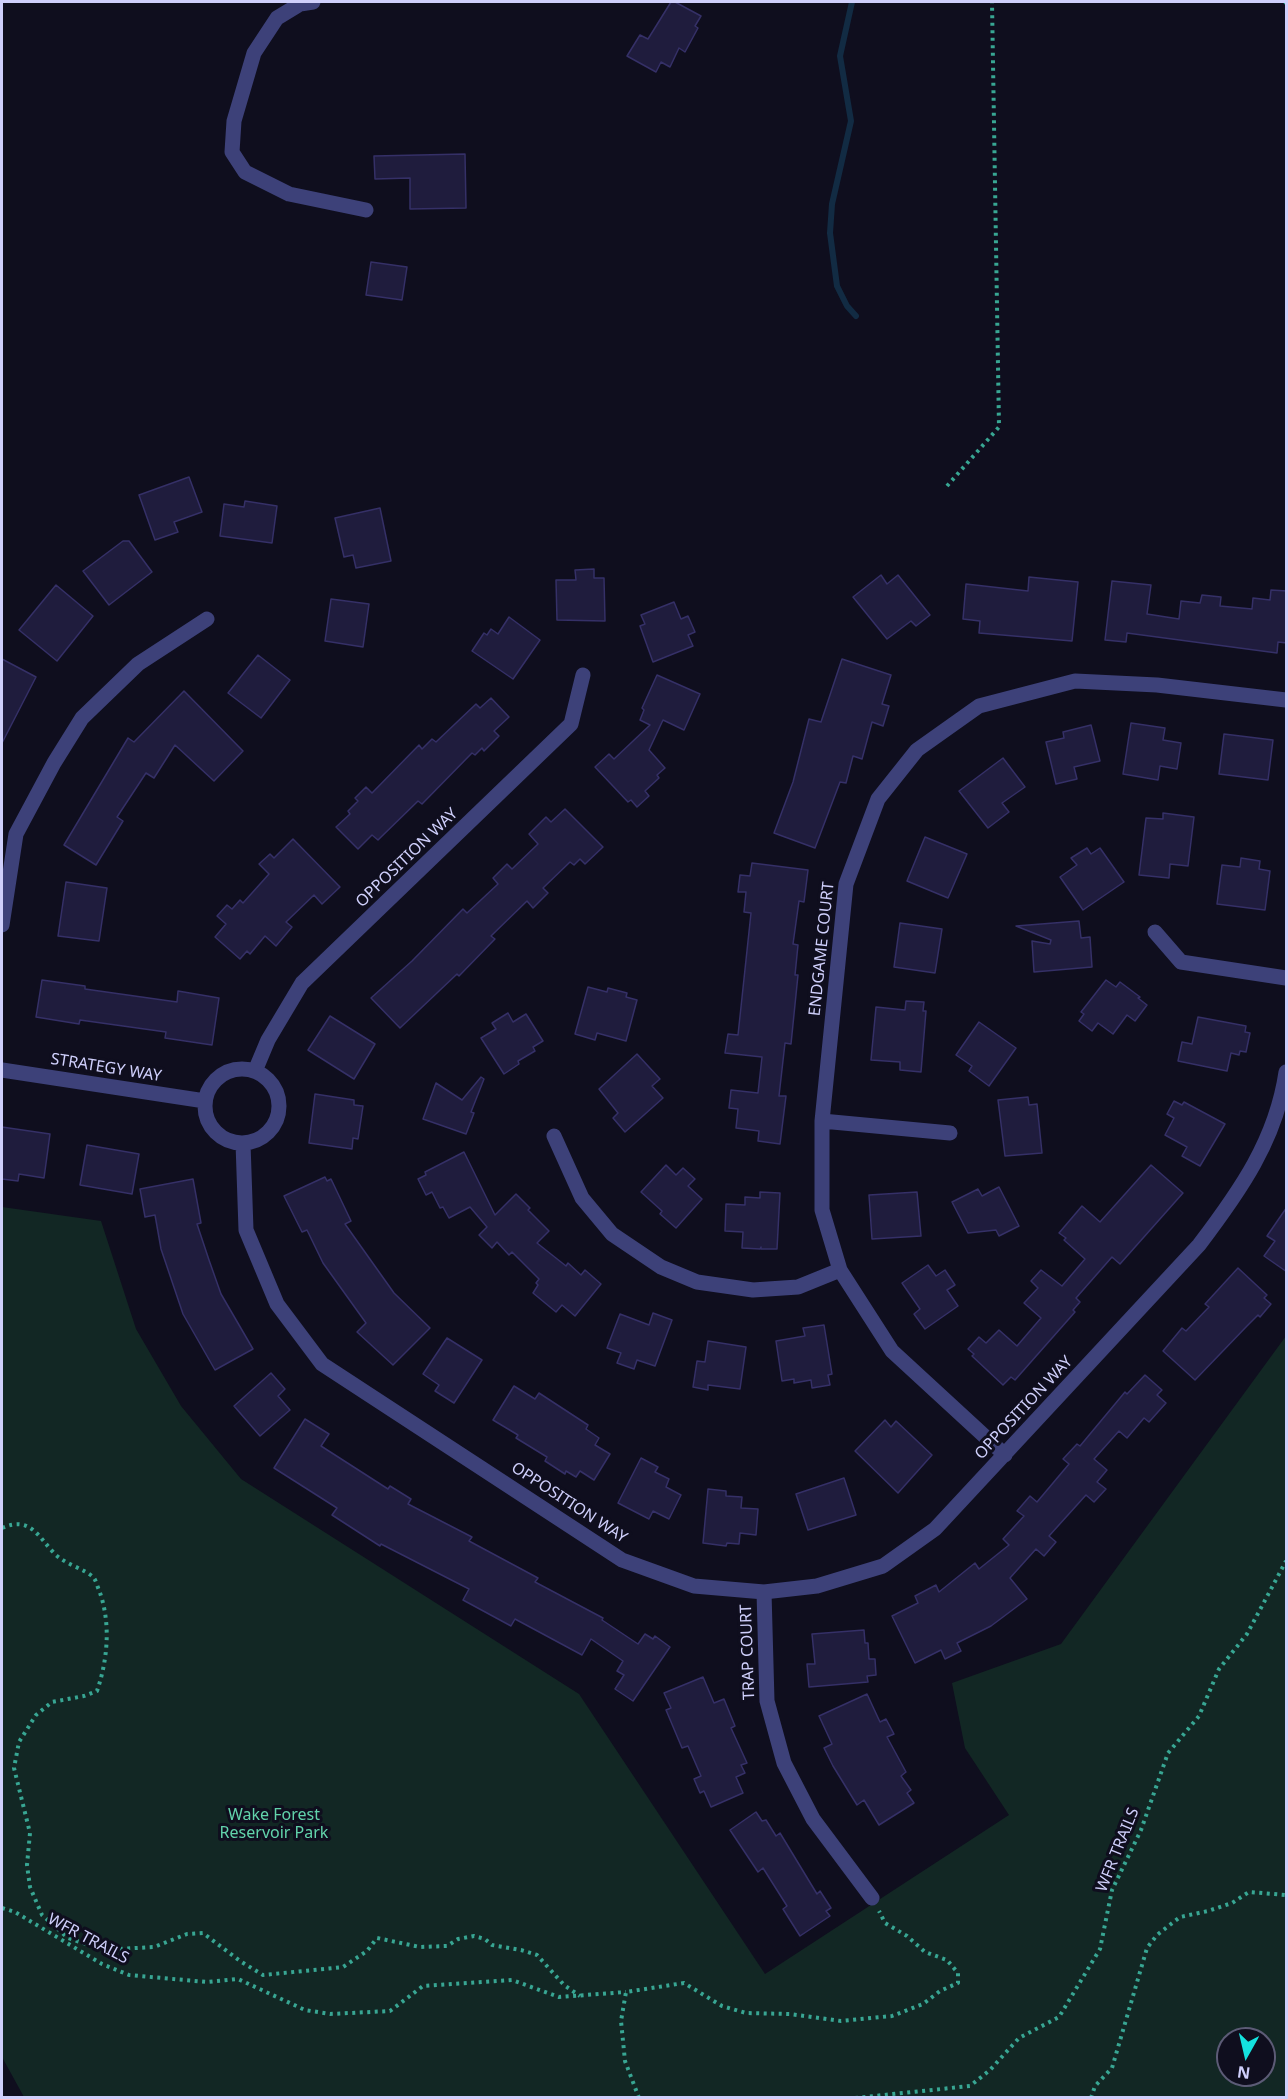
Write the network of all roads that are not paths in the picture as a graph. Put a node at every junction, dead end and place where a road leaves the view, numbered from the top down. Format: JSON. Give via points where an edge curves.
{"nodes":[{"id":1,"x":313,"y":2,"type":"edge"},
{"id":2,"x":366,"y":210,"type":"dead end"},
{"id":3,"x":207,"y":619,"type":"dead end"},
{"id":4,"x":583,"y":675,"type":"dead end"},
{"id":5,"x":1287,"y":700,"type":"edge"},
{"id":6,"x":2,"y":925,"type":"edge"},
{"id":7,"x":1155,"y":932,"type":"dead end"},
{"id":8,"x":1287,"y":978,"type":"edge"},
{"id":9,"x":2,"y":1070,"type":"edge"},
{"id":10,"x":255,"y":1071,"type":"junction"},
{"id":11,"x":1287,"y":1072,"type":"edge"},
{"id":12,"x":205,"y":1101,"type":"junction"},
{"id":13,"x":822,"y":1121,"type":"junction"},
{"id":14,"x":950,"y":1133,"type":"dead end"},
{"id":15,"x":554,"y":1136,"type":"dead end"},
{"id":16,"x":243,"y":1143,"type":"junction"},
{"id":17,"x":840,"y":1270,"type":"junction"},
{"id":18,"x":1005,"y":1455,"type":"junction"},
{"id":19,"x":764,"y":1592,"type":"junction"},
{"id":20,"x":872,"y":1898,"type":"road end"}],
"edges":[{"from":1,"to":2,"type":"street","via":[[300,4],[277,18],[254,53],[234,121],[232,152],[245,172],[289,194]]},
{"from":3,"to":6,"type":"street","via":[[138,664],[82,718],[16,834]]},
{"from":4,"to":10,"type":"street","name":"OPPOSITION WAY","via":[[572,724],[302,984],[268,1040]]},
{"from":5,"to":13,"type":"street","name":"ENDGAME COURT","via":[[1157,685],[1075,681],[980,706],[917,750],[878,799],[846,884]]},
{"from":7,"to":8,"type":"street","via":[[1181,962]]},
{"from":9,"to":12,"type":"street","name":"STRATEGY WAY"},
{"from":10,"to":12,"type":"street","via":[[236,1069],[225,1073],[212,1084]]},
{"from":10,"to":16,"type":"street","via":[[269,1080],[276,1091],[278,1114],[266,1134]]},
{"from":11,"to":18,"type":"street","name":"OPPOSITION WAY","via":[[1265,1144],[1238,1194],[1199,1245]]},
{"from":12,"to":16,"type":"street","via":[[205,1112],[214,1131],[232,1142]]},
{"from":13,"to":14,"type":"street"},
{"from":13,"to":17,"type":"street","name":"ENDGAME COURT","via":[[822,1210]]},
{"from":15,"to":17,"type":"street","via":[[582,1198],[612,1234],[661,1267],[697,1282],[753,1290],[798,1287]]},
{"from":16,"to":19,"type":"street","name":"OPPOSITION WAY","via":[[246,1230],[277,1304],[322,1364],[622,1560],[694,1586]]},
{"from":17,"to":18,"type":"street","name":"ENDGAME COURT","via":[[892,1351]]},
{"from":18,"to":19,"type":"street","name":"OPPOSITION WAY","via":[[935,1529],[883,1566],[817,1586]]},
{"from":19,"to":20,"type":"street","name":"TRAP COURT","via":[[767,1701],[784,1763],[813,1819]]}]}
